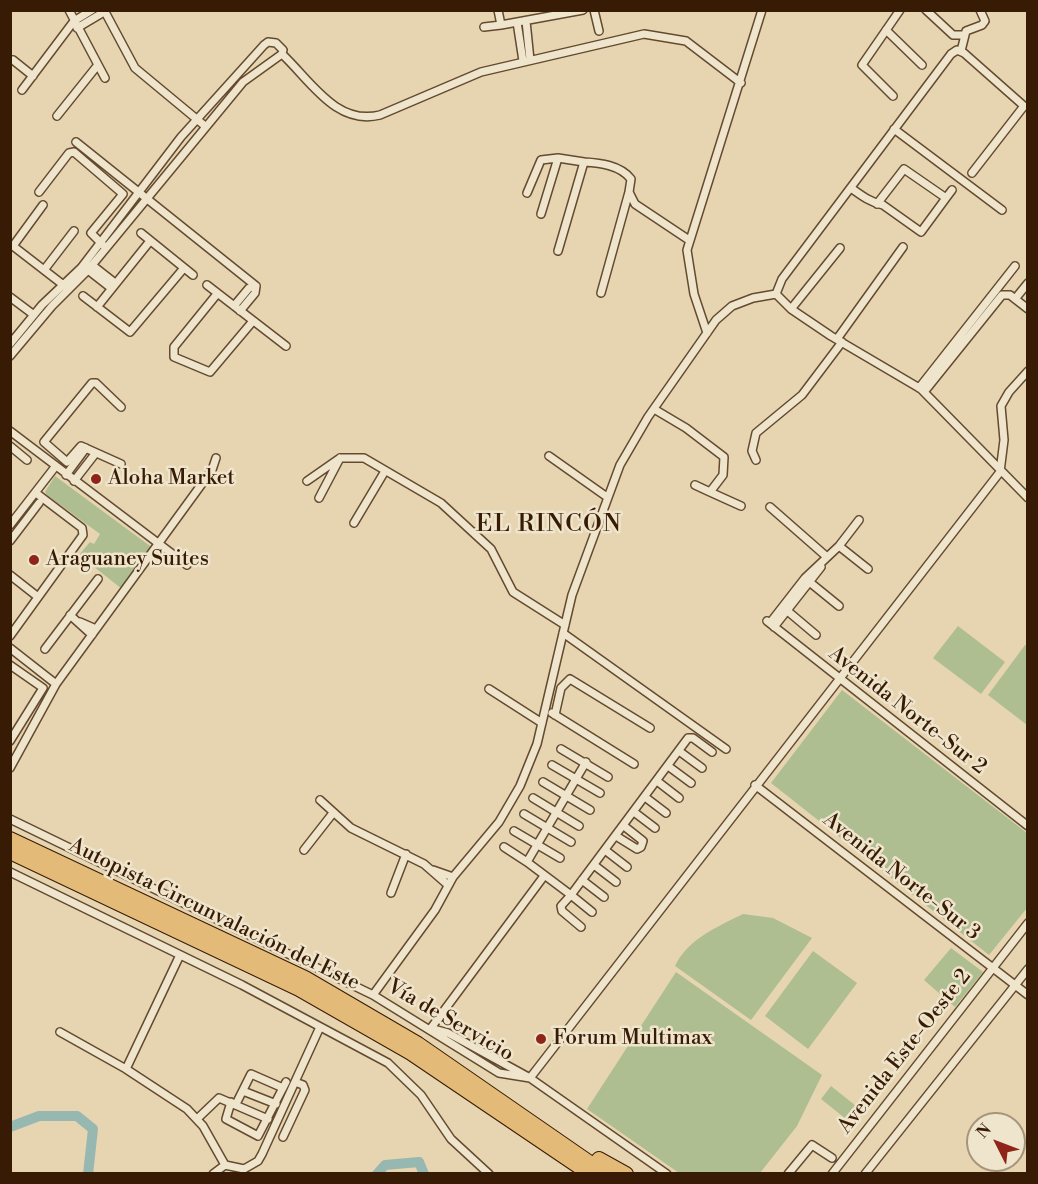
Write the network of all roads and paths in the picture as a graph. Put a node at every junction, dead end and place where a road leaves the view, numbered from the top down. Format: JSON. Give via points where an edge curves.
{"nodes":[{"id":1,"x":69,"y":10,"type":"edge"},
{"id":2,"x":92,"y":10,"type":"edge"},
{"id":3,"x":498,"y":10,"type":"edge"},
{"id":4,"x":583,"y":10,"type":"edge"},
{"id":5,"x":594,"y":10,"type":"edge"},
{"id":6,"x":762,"y":10,"type":"edge"},
{"id":7,"x":900,"y":10,"type":"edge"},
{"id":8,"x":926,"y":10,"type":"edge"},
{"id":9,"x":980,"y":10,"type":"edge"},
{"id":10,"x":104,"y":11,"type":"edge"},
{"id":11,"x":521,"y":22,"type":"junction"},
{"id":12,"x":76,"y":25,"type":"junction"},
{"id":13,"x":501,"y":25,"type":"junction"},
{"id":14,"x":484,"y":27,"type":"dead end"},
{"id":15,"x":886,"y":30,"type":"junction"},
{"id":16,"x":599,"y":31,"type":"dead end"},
{"id":17,"x":953,"y":35,"type":"junction"},
{"id":18,"x":963,"y":35,"type":"junction"},
{"id":19,"x":957,"y":51,"type":"junction"},
{"id":20,"x":282,"y":54,"type":"junction"},
{"id":21,"x":13,"y":60,"type":"dead end"},
{"id":22,"x":527,"y":60,"type":"junction"},
{"id":23,"x":922,"y":65,"type":"dead end"},
{"id":24,"x":97,"y":66,"type":"junction"},
{"id":25,"x":33,"y":76,"type":"junction"},
{"id":26,"x":105,"y":78,"type":"dead end"},
{"id":27,"x":741,"y":82,"type":"junction"},
{"id":28,"x":22,"y":90,"type":"dead end"},
{"id":29,"x":892,"y":96,"type":"dead end"},
{"id":30,"x":57,"y":116,"type":"dead end"},
{"id":31,"x":197,"y":118,"type":"junction"},
{"id":32,"x":205,"y":126,"type":"junction"},
{"id":33,"x":894,"y":129,"type":"junction"},
{"id":34,"x":76,"y":142,"type":"dead end"},
{"id":35,"x":558,"y":158,"type":"junction"},
{"id":36,"x":584,"y":162,"type":"junction"},
{"id":37,"x":972,"y":173,"type":"dead end"},
{"id":38,"x":851,"y":188,"type":"junction"},
{"id":39,"x":952,"y":190,"type":"dead end"},
{"id":40,"x":39,"y":192,"type":"dead end"},
{"id":41,"x":629,"y":192,"type":"junction"},
{"id":42,"x":527,"y":193,"type":"dead end"},
{"id":43,"x":143,"y":196,"type":"junction"},
{"id":44,"x":946,"y":198,"type":"junction"},
{"id":45,"x":878,"y":204,"type":"junction"},
{"id":46,"x":43,"y":205,"type":"dead end"},
{"id":47,"x":636,"y":205,"type":"junction"},
{"id":48,"x":1002,"y":210,"type":"dead end"},
{"id":49,"x":623,"y":213,"type":"junction"},
{"id":50,"x":541,"y":214,"type":"dead end"},
{"id":51,"x":74,"y":231,"type":"dead end"},
{"id":52,"x":141,"y":234,"type":"dead end"},
{"id":53,"x":689,"y":240,"type":"junction"},
{"id":54,"x":150,"y":241,"type":"junction"},
{"id":55,"x":104,"y":245,"type":"junction"},
{"id":56,"x":903,"y":247,"type":"dead end"},
{"id":57,"x":840,"y":248,"type":"dead end"},
{"id":58,"x":558,"y":251,"type":"dead end"},
{"id":59,"x":1015,"y":266,"type":"dead end"},
{"id":60,"x":90,"y":267,"type":"junction"},
{"id":61,"x":184,"y":268,"type":"junction"},
{"id":62,"x":44,"y":270,"type":"junction"},
{"id":63,"x":193,"y":275,"type":"dead end"},
{"id":64,"x":1028,"y":283,"type":"edge"},
{"id":65,"x":207,"y":285,"type":"dead end"},
{"id":66,"x":113,"y":286,"type":"junction"},
{"id":67,"x":66,"y":287,"type":"junction"},
{"id":68,"x":601,"y":292,"type":"dead end"},
{"id":69,"x":217,"y":294,"type":"junction"},
{"id":70,"x":776,"y":294,"type":"junction"},
{"id":71,"x":83,"y":296,"type":"dead end"},
{"id":72,"x":11,"y":298,"type":"edge"},
{"id":73,"x":1015,"y":299,"type":"junction"},
{"id":74,"x":97,"y":307,"type":"junction"},
{"id":75,"x":237,"y":309,"type":"junction"},
{"id":76,"x":791,"y":309,"type":"junction"},
{"id":77,"x":1028,"y":309,"type":"edge"},
{"id":78,"x":34,"y":315,"type":"junction"},
{"id":79,"x":253,"y":321,"type":"junction"},
{"id":80,"x":707,"y":333,"type":"junction"},
{"id":81,"x":839,"y":341,"type":"junction"},
{"id":82,"x":10,"y":344,"type":"edge"},
{"id":83,"x":286,"y":346,"type":"dead end"},
{"id":84,"x":10,"y":356,"type":"edge"},
{"id":85,"x":1028,"y":371,"type":"edge"},
{"id":86,"x":921,"y":390,"type":"junction"},
{"id":87,"x":121,"y":408,"type":"dead end"},
{"id":88,"x":654,"y":409,"type":"junction"},
{"id":89,"x":11,"y":431,"type":"edge"},
{"id":90,"x":10,"y":446,"type":"edge"},
{"id":91,"x":86,"y":448,"type":"junction"},
{"id":92,"x":95,"y":454,"type":"junction"},
{"id":93,"x":549,"y":456,"type":"dead end"},
{"id":94,"x":216,"y":458,"type":"dead end"},
{"id":95,"x":340,"y":458,"type":"junction"},
{"id":96,"x":27,"y":460,"type":"dead end"},
{"id":97,"x":756,"y":460,"type":"dead end"},
{"id":98,"x":121,"y":464,"type":"dead end"},
{"id":99,"x":55,"y":467,"type":"junction"},
{"id":100,"x":385,"y":471,"type":"junction"},
{"id":101,"x":1000,"y":472,"type":"junction"},
{"id":102,"x":66,"y":476,"type":"junction"},
{"id":103,"x":74,"y":481,"type":"junction"},
{"id":104,"x":307,"y":481,"type":"dead end"},
{"id":105,"x":696,"y":485,"type":"dead end"},
{"id":106,"x":710,"y":492,"type":"junction"},
{"id":107,"x":36,"y":493,"type":"junction"},
{"id":108,"x":607,"y":497,"type":"junction"},
{"id":109,"x":319,"y":498,"type":"dead end"},
{"id":110,"x":1028,"y":498,"type":"edge"},
{"id":111,"x":39,"y":503,"type":"dead end"},
{"id":112,"x":741,"y":506,"type":"dead end"},
{"id":113,"x":771,"y":507,"type":"dead end"},
{"id":114,"x":859,"y":520,"type":"dead end"},
{"id":115,"x":354,"y":523,"type":"dead end"},
{"id":116,"x":10,"y":525,"type":"edge"},
{"id":117,"x":10,"y":541,"type":"edge"},
{"id":118,"x":159,"y":544,"type":"junction"},
{"id":119,"x":839,"y":546,"type":"junction"},
{"id":120,"x":827,"y":557,"type":"junction"},
{"id":121,"x":187,"y":565,"type":"dead end"},
{"id":122,"x":868,"y":569,"type":"dead end"},
{"id":123,"x":10,"y":575,"type":"edge"},
{"id":124,"x":98,"y":579,"type":"dead end"},
{"id":125,"x":807,"y":580,"type":"junction"},
{"id":126,"x":38,"y":597,"type":"junction"},
{"id":127,"x":839,"y":606,"type":"dead end"},
{"id":128,"x":784,"y":608,"type":"junction"},
{"id":129,"x":70,"y":615,"type":"junction"},
{"id":130,"x":565,"y":625,"type":"junction"},
{"id":131,"x":94,"y":632,"type":"junction"},
{"id":132,"x":563,"y":633,"type":"junction"},
{"id":133,"x":816,"y":635,"type":"dead end"},
{"id":134,"x":10,"y":636,"type":"edge"},
{"id":135,"x":10,"y":648,"type":"edge"},
{"id":136,"x":45,"y":649,"type":"dead end"},
{"id":137,"x":10,"y":665,"type":"edge"},
{"id":138,"x":839,"y":680,"type":"junction"},
{"id":139,"x":56,"y":684,"type":"junction"},
{"id":140,"x":489,"y":689,"type":"dead end"},
{"id":141,"x":40,"y":693,"type":"junction"},
{"id":142,"x":49,"y":698,"type":"junction"},
{"id":143,"x":545,"y":710,"type":"junction"},
{"id":144,"x":555,"y":715,"type":"junction"},
{"id":145,"x":542,"y":723,"type":"junction"},
{"id":146,"x":650,"y":728,"type":"dead end"},
{"id":147,"x":10,"y":741,"type":"edge"},
{"id":148,"x":561,"y":749,"type":"dead end"},
{"id":149,"x":726,"y":749,"type":"dead end"},
{"id":150,"x":679,"y":751,"type":"junction"},
{"id":151,"x":712,"y":752,"type":"dead end"},
{"id":152,"x":586,"y":762,"type":"junction"},
{"id":153,"x":634,"y":764,"type":"dead end"},
{"id":154,"x":552,"y":765,"type":"dead end"},
{"id":155,"x":668,"y":766,"type":"junction"},
{"id":156,"x":10,"y":768,"type":"edge"},
{"id":157,"x":702,"y":768,"type":"dead end"},
{"id":158,"x":608,"y":777,"type":"dead end"},
{"id":159,"x":576,"y":778,"type":"junction"},
{"id":160,"x":657,"y":781,"type":"junction"},
{"id":161,"x":543,"y":782,"type":"dead end"},
{"id":162,"x":691,"y":783,"type":"dead end"},
{"id":163,"x":755,"y":785,"type":"junction"},
{"id":164,"x":600,"y":793,"type":"dead end"},
{"id":165,"x":566,"y":795,"type":"junction"},
{"id":166,"x":645,"y":797,"type":"junction"},
{"id":167,"x":533,"y":798,"type":"dead end"},
{"id":168,"x":679,"y":798,"type":"dead end"},
{"id":169,"x":320,"y":800,"type":"dead end"},
{"id":170,"x":590,"y":810,"type":"dead end"},
{"id":171,"x":557,"y":812,"type":"junction"},
{"id":172,"x":634,"y":812,"type":"junction"},
{"id":173,"x":333,"y":813,"type":"junction"},
{"id":174,"x":666,"y":813,"type":"dead end"},
{"id":175,"x":524,"y":814,"type":"dead end"},
{"id":176,"x":10,"y":819,"type":"edge"},
{"id":177,"x":579,"y":826,"type":"dead end"},
{"id":178,"x":624,"y":826,"type":"junction"},
{"id":179,"x":1028,"y":826,"type":"edge"},
{"id":180,"x":548,"y":828,"type":"junction"},
{"id":181,"x":655,"y":828,"type":"dead end"},
{"id":182,"x":514,"y":831,"type":"dead end"},
{"id":183,"x":616,"y":836,"type":"junction"},
{"id":184,"x":10,"y":839,"type":"edge"},
{"id":185,"x":571,"y":842,"type":"dead end"},
{"id":186,"x":538,"y":844,"type":"junction"},
{"id":187,"x":504,"y":847,"type":"dead end"},
{"id":188,"x":304,"y":850,"type":"dead end"},
{"id":189,"x":605,"y":850,"type":"junction"},
{"id":190,"x":10,"y":852,"type":"edge"},
{"id":191,"x":406,"y":854,"type":"junction"},
{"id":192,"x":560,"y":858,"type":"dead end"},
{"id":193,"x":527,"y":862,"type":"junction"},
{"id":194,"x":594,"y":865,"type":"junction"},
{"id":195,"x":627,"y":867,"type":"dead end"},
{"id":196,"x":433,"y":870,"type":"junction"},
{"id":197,"x":10,"y":872,"type":"edge"},
{"id":198,"x":544,"y":876,"type":"junction"},
{"id":199,"x":453,"y":877,"type":"junction"},
{"id":200,"x":582,"y":880,"type":"junction"},
{"id":201,"x":616,"y":882,"type":"dead end"},
{"id":202,"x":448,"y":885,"type":"junction"},
{"id":203,"x":391,"y":894,"type":"dead end"},
{"id":204,"x":571,"y":895,"type":"junction"},
{"id":205,"x":604,"y":897,"type":"dead end"},
{"id":206,"x":592,"y":912,"type":"dead end"},
{"id":207,"x":1028,"y":923,"type":"edge"},
{"id":208,"x":581,"y":927,"type":"dead end"},
{"id":209,"x":180,"y":955,"type":"junction"},
{"id":210,"x":992,"y":968,"type":"junction"},
{"id":211,"x":1028,"y":969,"type":"edge"},
{"id":212,"x":1015,"y":985,"type":"junction"},
{"id":213,"x":373,"y":995,"type":"junction"},
{"id":214,"x":1028,"y":995,"type":"edge"},
{"id":215,"x":320,"y":1027,"type":"junction"},
{"id":216,"x":431,"y":1028,"type":"junction"},
{"id":217,"x":60,"y":1032,"type":"dead end"},
{"id":218,"x":492,"y":1059,"type":"junction"},
{"id":219,"x":484,"y":1065,"type":"junction"},
{"id":220,"x":126,"y":1069,"type":"junction"},
{"id":221,"x":530,"y":1078,"type":"junction"},
{"id":222,"x":295,"y":1082,"type":"junction"},
{"id":223,"x":243,"y":1090,"type":"junction"},
{"id":224,"x":234,"y":1103,"type":"junction"},
{"id":225,"x":276,"y":1104,"type":"junction"},
{"id":226,"x":197,"y":1119,"type":"junction"},
{"id":227,"x":268,"y":1119,"type":"junction"},
{"id":228,"x":546,"y":1132,"type":"junction"},
{"id":229,"x":284,"y":1137,"type":"dead end"},
{"id":230,"x":832,"y":1158,"type":"dead end"},
{"id":231,"x":225,"y":1165,"type":"junction"},
{"id":232,"x":213,"y":1173,"type":"edge"},
{"id":233,"x":489,"y":1173,"type":"edge"},
{"id":234,"x":590,"y":1173,"type":"edge"},
{"id":235,"x":606,"y":1173,"type":"edge"},
{"id":236,"x":626,"y":1173,"type":"edge"},
{"id":237,"x":667,"y":1173,"type":"edge"},
{"id":238,"x":788,"y":1173,"type":"edge"},
{"id":239,"x":832,"y":1173,"type":"edge"},
{"id":240,"x":865,"y":1173,"type":"edge"}],
"edges":[{"from":1,"to":12,"type":"street"},
{"from":2,"to":12,"type":"street"},
{"from":3,"to":13,"type":"street"},
{"from":4,"to":11,"type":"street"},
{"from":5,"to":16,"type":"street"},
{"from":6,"to":27,"type":"street"},
{"from":7,"to":15,"type":"street"},
{"from":8,"to":17,"type":"street"},
{"from":9,"to":18,"type":"street","via":[[985,18],[982,25],[969,28]]},
{"from":10,"to":12,"type":"street"},
{"from":10,"to":31,"type":"street","via":[[131,63]]},
{"from":11,"to":13,"type":"street"},
{"from":11,"to":22,"type":"street"},
{"from":12,"to":24,"type":"street"},
{"from":12,"to":25,"type":"street"},
{"from":13,"to":14,"type":"street"},
{"from":15,"to":23,"type":"street"},
{"from":15,"to":29,"type":"street","via":[[862,65]]},
{"from":17,"to":18,"type":"street"},
{"from":17,"to":19,"type":"street"},
{"from":18,"to":19,"type":"street"},
{"from":19,"to":33,"type":"street"},
{"from":19,"to":37,"type":"street","via":[[1024,106]]},
{"from":20,"to":22,"type":"street","via":[[333,106],[364,117],[380,115],[481,72]]},
{"from":20,"to":31,"type":"street","via":[[276,43],[264,45]]},
{"from":20,"to":32,"type":"street","via":[[253,73]]},
{"from":21,"to":25,"type":"street"},
{"from":22,"to":27,"type":"street","via":[[642,34],[664,35],[686,41]]},
{"from":24,"to":26,"type":"street"},
{"from":24,"to":30,"type":"street"},
{"from":25,"to":28,"type":"street"},
{"from":27,"to":53,"type":"street"},
{"from":31,"to":32,"type":"street"},
{"from":31,"to":43,"type":"street","via":[[151,174]]},
{"from":32,"to":43,"type":"street"},
{"from":33,"to":38,"type":"street"},
{"from":33,"to":48,"type":"street"},
{"from":34,"to":43,"type":"street"},
{"from":35,"to":36,"type":"street"},
{"from":35,"to":42,"type":"street","via":[[541,160]]},
{"from":35,"to":50,"type":"street"},
{"from":36,"to":41,"type":"street","via":[[602,164],[628,175]]},
{"from":36,"to":58,"type":"street"},
{"from":38,"to":45,"type":"street"},
{"from":38,"to":70,"type":"street","via":[[780,282]]},
{"from":39,"to":44,"type":"street"},
{"from":40,"to":55,"type":"street","via":[[69,153],[74,153],[123,194],[91,233]]},
{"from":41,"to":47,"type":"street"},
{"from":41,"to":49,"type":"street"},
{"from":43,"to":55,"type":"street"},
{"from":43,"to":75,"type":"street","via":[[256,286],[255,293]]},
{"from":44,"to":45,"type":"street","via":[[903,170]]},
{"from":44,"to":45,"type":"street","via":[[919,235]]},
{"from":46,"to":62,"type":"street","via":[[14,246]]},
{"from":47,"to":49,"type":"street"},
{"from":47,"to":53,"type":"street"},
{"from":49,"to":68,"type":"street"},
{"from":51,"to":62,"type":"street"},
{"from":52,"to":54,"type":"street"},
{"from":53,"to":80,"type":"street","via":[[687,264]]},
{"from":54,"to":61,"type":"street"},
{"from":54,"to":66,"type":"street"},
{"from":55,"to":60,"type":"street"},
{"from":55,"to":67,"type":"street"},
{"from":56,"to":81,"type":"street"},
{"from":57,"to":76,"type":"street"},
{"from":59,"to":86,"type":"street"},
{"from":60,"to":66,"type":"street"},
{"from":60,"to":67,"type":"street"},
{"from":61,"to":63,"type":"street"},
{"from":61,"to":74,"type":"street","via":[[130,332]]},
{"from":62,"to":67,"type":"street"},
{"from":64,"to":73,"type":"street"},
{"from":65,"to":69,"type":"street"},
{"from":66,"to":74,"type":"street"},
{"from":67,"to":78,"type":"street"},
{"from":67,"to":84,"type":"street"},
{"from":69,"to":75,"type":"street"},
{"from":69,"to":79,"type":"street","via":[[174,348],[174,357],[210,372]]},
{"from":70,"to":76,"type":"street"},
{"from":70,"to":80,"type":"street","via":[[732,306]]},
{"from":71,"to":74,"type":"street"},
{"from":72,"to":78,"type":"street"},
{"from":73,"to":77,"type":"street"},
{"from":73,"to":86,"type":"street","via":[[1002,295]]},
{"from":75,"to":79,"type":"street"},
{"from":76,"to":81,"type":"street"},
{"from":78,"to":82,"type":"street"},
{"from":79,"to":83,"type":"street"},
{"from":80,"to":88,"type":"street"},
{"from":81,"to":86,"type":"street"},
{"from":81,"to":97,"type":"street","via":[[806,392],[756,433],[752,451]]},
{"from":85,"to":101,"type":"street","via":[[1008,392],[1001,406],[1004,440]]},
{"from":86,"to":101,"type":"street","via":[[990,457]]},
{"from":87,"to":91,"type":"street","via":[[92,383],[44,442],[67,462],[81,446]]},
{"from":88,"to":106,"type":"street","via":[[724,457],[723,475]]},
{"from":88,"to":108,"type":"street","via":[[620,465]]},
{"from":89,"to":99,"type":"street"},
{"from":90,"to":96,"type":"street"},
{"from":91,"to":92,"type":"street"},
{"from":91,"to":102,"type":"street"},
{"from":92,"to":98,"type":"street"},
{"from":92,"to":103,"type":"street"},
{"from":93,"to":108,"type":"street"},
{"from":94,"to":118,"type":"street","via":[[212,470]]},
{"from":95,"to":100,"type":"street","via":[[357,456]]},
{"from":95,"to":104,"type":"street"},
{"from":95,"to":109,"type":"street"},
{"from":99,"to":102,"type":"street"},
{"from":99,"to":107,"type":"street"},
{"from":100,"to":115,"type":"street"},
{"from":100,"to":130,"type":"street","via":[[441,503],[491,549],[513,592]]},
{"from":101,"to":110,"type":"street"},
{"from":101,"to":138,"type":"street"},
{"from":102,"to":103,"type":"street"},
{"from":103,"to":118,"type":"street"},
{"from":105,"to":106,"type":"street"},
{"from":106,"to":112,"type":"street"},
{"from":107,"to":116,"type":"street"},
{"from":107,"to":126,"type":"street","via":[[83,532]]},
{"from":108,"to":130,"type":"street"},
{"from":111,"to":117,"type":"street"},
{"from":113,"to":120,"type":"street"},
{"from":114,"to":119,"type":"street"},
{"from":118,"to":121,"type":"street"},
{"from":118,"to":131,"type":"street"},
{"from":119,"to":120,"type":"street"},
{"from":119,"to":122,"type":"street"},
{"from":120,"to":125,"type":"street"},
{"from":123,"to":126,"type":"street"},
{"from":124,"to":129,"type":"street"},
{"from":125,"to":127,"type":"street"},
{"from":125,"to":128,"type":"street"},
{"from":126,"to":134,"type":"street"},
{"from":128,"to":133,"type":"street"},
{"from":128,"to":138,"type":"street","name":"Avenida Norte-Sur 2","via":[[770,623]]},
{"from":129,"to":131,"type":"street","via":[[81,627]]},
{"from":129,"to":136,"type":"street"},
{"from":130,"to":132,"type":"street"},
{"from":131,"to":139,"type":"street"},
{"from":132,"to":143,"type":"street"},
{"from":132,"to":149,"type":"street"},
{"from":135,"to":139,"type":"street"},
{"from":137,"to":141,"type":"street","via":[[43,688]]},
{"from":138,"to":163,"type":"street"},
{"from":138,"to":179,"type":"street","name":"Avenida Norte-Sur 2"},
{"from":139,"to":142,"type":"street"},
{"from":140,"to":145,"type":"street"},
{"from":141,"to":142,"type":"street"},
{"from":141,"to":147,"type":"street"},
{"from":142,"to":156,"type":"street"},
{"from":143,"to":144,"type":"street"},
{"from":143,"to":145,"type":"street"},
{"from":144,"to":146,"type":"street","via":[[561,688],[570,679]]},
{"from":144,"to":153,"type":"street"},
{"from":145,"to":199,"type":"street","via":[[520,786],[499,822]]},
{"from":148,"to":152,"type":"street"},
{"from":150,"to":151,"type":"street","via":[[690,737]]},
{"from":150,"to":155,"type":"street"},
{"from":150,"to":157,"type":"street"},
{"from":152,"to":158,"type":"street"},
{"from":152,"to":159,"type":"street"},
{"from":154,"to":159,"type":"street"},
{"from":155,"to":160,"type":"street"},
{"from":155,"to":162,"type":"street"},
{"from":159,"to":164,"type":"street"},
{"from":159,"to":165,"type":"street"},
{"from":160,"to":166,"type":"street"},
{"from":160,"to":168,"type":"street"},
{"from":161,"to":165,"type":"street"},
{"from":163,"to":210,"type":"street","name":"Avenida Norte-Sur 3"},
{"from":163,"to":221,"type":"street"},
{"from":165,"to":170,"type":"street"},
{"from":165,"to":171,"type":"street"},
{"from":166,"to":172,"type":"street"},
{"from":166,"to":174,"type":"street"},
{"from":167,"to":171,"type":"street"},
{"from":169,"to":173,"type":"street"},
{"from":171,"to":177,"type":"street"},
{"from":171,"to":180,"type":"street"},
{"from":172,"to":178,"type":"street"},
{"from":172,"to":181,"type":"street"},
{"from":173,"to":188,"type":"street"},
{"from":173,"to":191,"type":"street","via":[[362,835]]},
{"from":175,"to":180,"type":"street"},
{"from":176,"to":213,"type":"street","name":"Vía de Servicio"},
{"from":178,"to":183,"type":"street"},
{"from":178,"to":183,"type":"street","via":[[643,841],[641,847],[637,849]]},
{"from":180,"to":185,"type":"street"},
{"from":180,"to":186,"type":"street"},
{"from":182,"to":186,"type":"street"},
{"from":183,"to":189,"type":"street"},
{"from":184,"to":228,"type":"highway","name":"Autopista Circunvalación del Este","via":[[305,978],[418,1044]]},
{"from":186,"to":192,"type":"street"},
{"from":186,"to":193,"type":"street"},
{"from":187,"to":193,"type":"street"},
{"from":189,"to":194,"type":"street"},
{"from":189,"to":195,"type":"street"},
{"from":190,"to":234,"type":"highway","name":"Autopista Circunvalación del Este","via":[[299,989],[411,1053]]},
{"from":191,"to":196,"type":"street"},
{"from":191,"to":203,"type":"street"},
{"from":193,"to":198,"type":"street"},
{"from":194,"to":200,"type":"street"},
{"from":194,"to":201,"type":"street"},
{"from":196,"to":199,"type":"street"},
{"from":196,"to":202,"type":"street"},
{"from":197,"to":209,"type":"street"},
{"from":198,"to":204,"type":"street"},
{"from":198,"to":216,"type":"street"},
{"from":199,"to":202,"type":"street"},
{"from":200,"to":204,"type":"street"},
{"from":200,"to":205,"type":"street"},
{"from":202,"to":213,"type":"street","via":[[435,910]]},
{"from":204,"to":206,"type":"street"},
{"from":204,"to":208,"type":"street","via":[[560,909]]},
{"from":207,"to":210,"type":"street","name":"Avenida Este-Oeste 2"},
{"from":209,"to":215,"type":"street"},
{"from":209,"to":220,"type":"street"},
{"from":210,"to":212,"type":"street","name":"Avenida Norte-Sur 3"},
{"from":210,"to":239,"type":"street","name":"Avenida Este-Oeste 2"},
{"from":211,"to":212,"type":"street","name":"Avenida Este-Oeste 2"},
{"from":212,"to":214,"type":"street","name":"Avenida Norte-Sur 3"},
{"from":212,"to":240,"type":"street","name":"Avenida Este-Oeste 2"},
{"from":213,"to":216,"type":"street","name":"Vía de Servicio"},
{"from":215,"to":222,"type":"street"},
{"from":215,"to":233,"type":"street","via":[[388,1063],[421,1095],[451,1139]]},
{"from":216,"to":218,"type":"street","via":[[448,1033]]},
{"from":216,"to":219,"type":"street","name":"Vía de Servicio"},
{"from":217,"to":220,"type":"street"},
{"from":218,"to":219,"type":"street"},
{"from":218,"to":221,"type":"street"},
{"from":219,"to":221,"type":"street","name":"Vía de Servicio","via":[[500,1073]]},
{"from":220,"to":226,"type":"street"},
{"from":221,"to":237,"type":"street","name":"Vía de Servicio"},
{"from":222,"to":229,"type":"street","via":[[305,1090]]},
{"from":222,"to":231,"type":"street","via":[[258,1161],[244,1168]]},
{"from":223,"to":224,"type":"street"},
{"from":223,"to":225,"type":"street"},
{"from":223,"to":225,"type":"street","via":[[251,1074],[284,1085]]},
{"from":224,"to":226,"type":"street","via":[[217,1099]]},
{"from":224,"to":227,"type":"street"},
{"from":224,"to":227,"type":"street","via":[[226,1119],[255,1135],[261,1133]]},
{"from":225,"to":227,"type":"street"},
{"from":226,"to":231,"type":"street"},
{"from":228,"to":235,"type":"highway","name":"Autopista Circunvalación del Este"},
{"from":228,"to":236,"type":"highway"},
{"from":230,"to":238,"type":"street","via":[[812,1145]]},
{"from":231,"to":232,"type":"street"}]}
